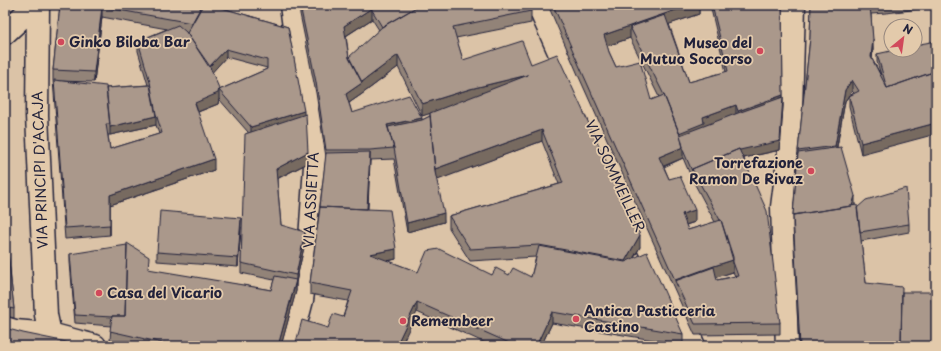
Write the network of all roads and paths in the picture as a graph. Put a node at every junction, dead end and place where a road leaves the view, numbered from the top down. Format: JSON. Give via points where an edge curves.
{"nodes":[{"id":1,"x":36,"y":5,"type":"edge"},
{"id":2,"x":291,"y":5,"type":"edge"},
{"id":3,"x":538,"y":5,"type":"edge"},
{"id":4,"x":794,"y":5,"type":"edge"},
{"id":5,"x":5,"y":33,"type":"edge"},
{"id":6,"x":5,"y":328,"type":"edge"},
{"id":7,"x":50,"y":334,"type":"junction"},
{"id":8,"x":95,"y":346,"type":"edge"},
{"id":9,"x":290,"y":346,"type":"edge"},
{"id":10,"x":694,"y":346,"type":"edge"},
{"id":11,"x":787,"y":346,"type":"edge"}],
"edges":[{"from":1,"to":5,"type":"street"},
{"from":1,"to":7,"type":"street","name":"VIA PRINCIPI D'ACAJA","via":[[37,116],[46,315]]},
{"from":2,"to":9,"type":"street","name":"VIA ASSIETTA","via":[[316,151],[310,239],[302,300]]},
{"from":3,"to":10,"type":"street","name":"VIA SOMMEILLER"},
{"from":4,"to":11,"type":"street","via":[[790,144],[782,207]]},
{"from":6,"to":7,"type":"street"},
{"from":7,"to":8,"type":"street"}]}
